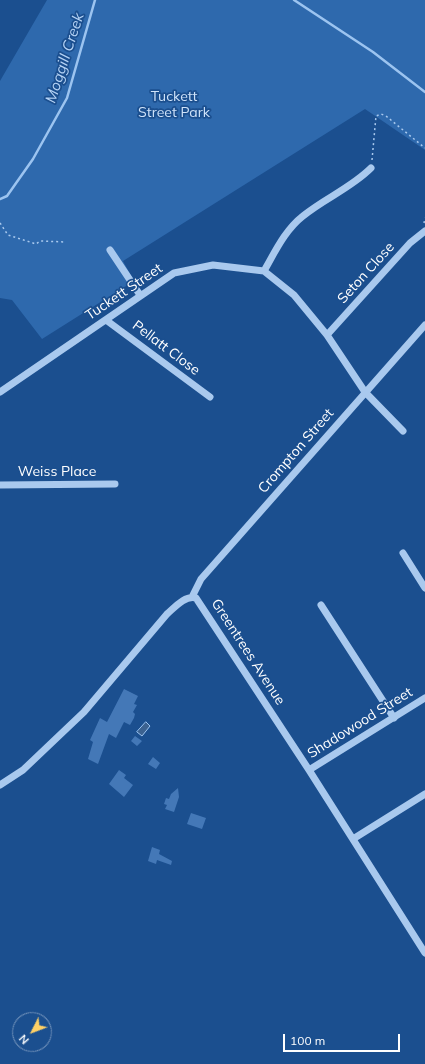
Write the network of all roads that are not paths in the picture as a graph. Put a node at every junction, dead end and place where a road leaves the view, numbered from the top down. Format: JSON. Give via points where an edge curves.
{"nodes":[{"id":1,"x":371,"y":168,"type":"road end"},
{"id":2,"x":425,"y":231,"type":"edge"},
{"id":3,"x":110,"y":250,"type":"dead end"},
{"id":4,"x":264,"y":271,"type":"junction"},
{"id":5,"x":140,"y":295,"type":"junction"},
{"id":6,"x":106,"y":320,"type":"junction"},
{"id":7,"x":425,"y":325,"type":"edge"},
{"id":8,"x":328,"y":335,"type":"junction"},
{"id":9,"x":0,"y":392,"type":"edge"},
{"id":10,"x":365,"y":392,"type":"junction"},
{"id":11,"x":210,"y":397,"type":"dead end"},
{"id":12,"x":404,"y":431,"type":"dead end"},
{"id":13,"x":115,"y":484,"type":"dead end"},
{"id":14,"x":0,"y":485,"type":"edge"},
{"id":15,"x":403,"y":553,"type":"dead end"},
{"id":16,"x":425,"y":588,"type":"edge"},
{"id":17,"x":192,"y":597,"type":"junction"},
{"id":18,"x":321,"y":605,"type":"dead end"},
{"id":19,"x":425,"y":698,"type":"edge"},
{"id":20,"x":394,"y":718,"type":"junction"},
{"id":21,"x":309,"y":770,"type":"junction"},
{"id":22,"x":0,"y":785,"type":"edge"},
{"id":23,"x":425,"y":794,"type":"edge"},
{"id":24,"x":353,"y":839,"type":"junction"},
{"id":25,"x":425,"y":953,"type":"edge"}],
"edges":[{"from":1,"to":4,"type":"street","via":[[360,179],[303,216],[287,232]]},
{"from":2,"to":8,"type":"street","name":"Seton Close","via":[[410,243]]},
{"from":3,"to":5,"type":"street"},
{"from":4,"to":5,"type":"street","name":"Tuckett Street","via":[[213,265],[174,273]]},
{"from":4,"to":8,"type":"street","via":[[294,294]]},
{"from":5,"to":6,"type":"street","name":"Tuckett Street"},
{"from":6,"to":9,"type":"street","name":"Tuckett Street"},
{"from":6,"to":11,"type":"street","name":"Pellatt Close"},
{"from":7,"to":10,"type":"street","name":"Crompton Street"},
{"from":8,"to":10,"type":"street"},
{"from":10,"to":12,"type":"street"},
{"from":10,"to":17,"type":"street","name":"Crompton Street","via":[[201,579]]},
{"from":13,"to":14,"type":"street","name":"Weiss Place"},
{"from":15,"to":16,"type":"street"},
{"from":17,"to":21,"type":"street","name":"Greentrees Avenue","via":[[200,602]]},
{"from":17,"to":22,"type":"street","name":"Greentrees Avenue","via":[[167,614],[84,712],[23,770]]},
{"from":18,"to":20,"type":"street"},
{"from":19,"to":20,"type":"street","name":"Shadowood Street"},
{"from":20,"to":21,"type":"street","name":"Shadowood Street"},
{"from":21,"to":24,"type":"street","name":"Greentrees Avenue"},
{"from":23,"to":24,"type":"street"},
{"from":24,"to":25,"type":"street","name":"Greentrees Avenue"}]}
